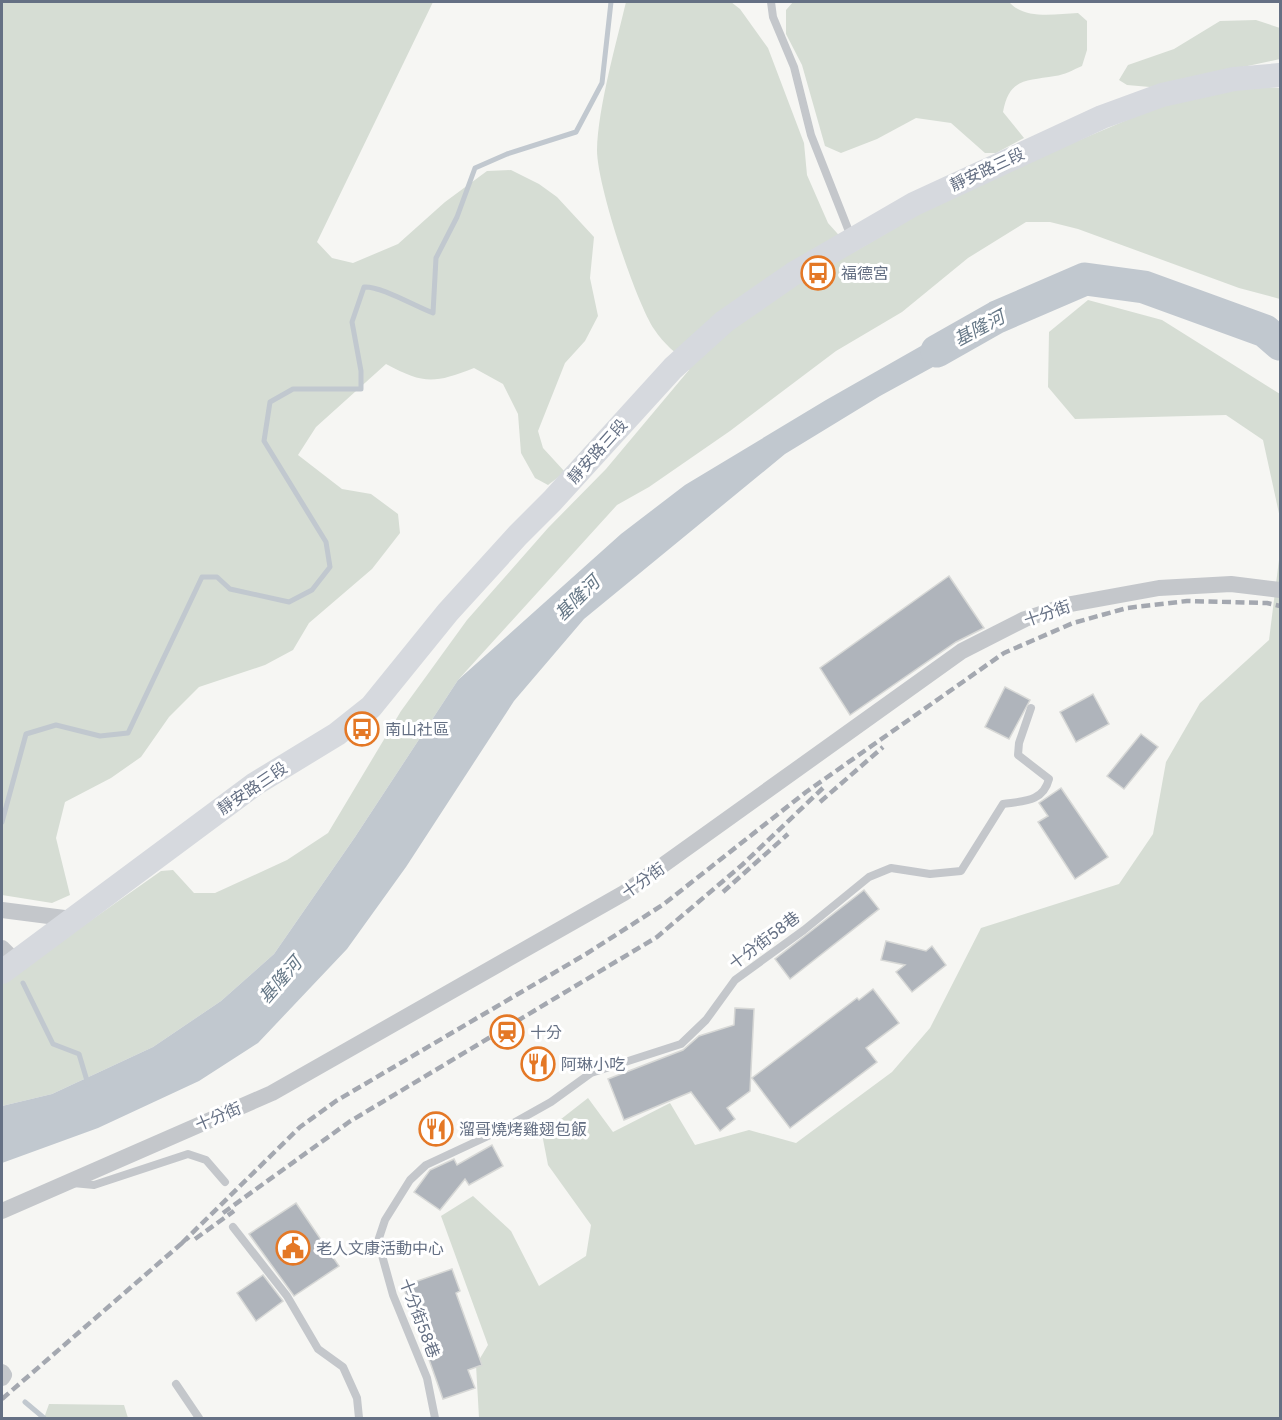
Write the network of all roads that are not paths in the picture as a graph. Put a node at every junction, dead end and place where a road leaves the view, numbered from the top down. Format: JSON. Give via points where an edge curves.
{"nodes":[{"id":1,"x":771,"y":2,"type":"edge"},
{"id":2,"x":1281,"y":75,"type":"edge"},
{"id":3,"x":852,"y":239,"type":"junction"},
{"id":4,"x":1281,"y":590,"type":"edge"},
{"id":5,"x":1031,"y":708,"type":"dead end"},
{"id":6,"x":2,"y":910,"type":"edge"},
{"id":7,"x":72,"y":919,"type":"junction"},
{"id":8,"x":6,"y":960,"type":"edge"},
{"id":9,"x":64,"y":1182,"type":"junction"},
{"id":10,"x":225,"y":1182,"type":"dead end"},
{"id":11,"x":2,"y":1211,"type":"edge"},
{"id":12,"x":233,"y":1227,"type":"dead end"},
{"id":13,"x":2,"y":1372,"type":"edge"},
{"id":14,"x":2,"y":1378,"type":"edge"},
{"id":15,"x":176,"y":1384,"type":"dead end"},
{"id":16,"x":199,"y":1419,"type":"edge"},
{"id":17,"x":359,"y":1419,"type":"edge"},
{"id":18,"x":435,"y":1419,"type":"edge"}],
"edges":[{"from":1,"to":3,"type":"lane","via":[[773,17],[794,67],[811,135]]},
{"from":2,"to":3,"type":"main road","name":"靜安路三段","via":[[1234,79],[1162,95],[1102,117],[925,199]]},
{"from":3,"to":7,"type":"main road","name":"靜安路三段","via":[[725,321],[673,368],[448,612],[370,707],[337,734],[255,784]]},
{"from":4,"to":9,"type":"street","name":"十分街","via":[[1231,584],[1159,588],[1071,604],[1025,619],[962,651],[624,893],[272,1093]]},
{"from":5,"to":18,"type":"lane","name":"十分街58巷","via":[[1018,755],[1049,779],[1046,792],[1035,799],[1004,804],[961,870],[930,874],[891,868],[869,877],[735,981],[706,1020],[681,1044],[591,1073],[551,1102],[501,1130],[426,1165],[410,1180],[385,1220],[378,1241],[393,1295],[427,1378]]},
{"from":6,"to":7,"type":"street"},
{"from":7,"to":8,"type":"main road","name":"靜安路三段"},
{"from":9,"to":10,"type":"lane","via":[[94,1185],[188,1154],[206,1160]]},
{"from":9,"to":11,"type":"street","name":"十分街"},
{"from":12,"to":17,"type":"lane","via":[[287,1296],[318,1349],[344,1366],[357,1398]]},
{"from":13,"to":14,"type":"street"},
{"from":15,"to":16,"type":"lane"}]}
